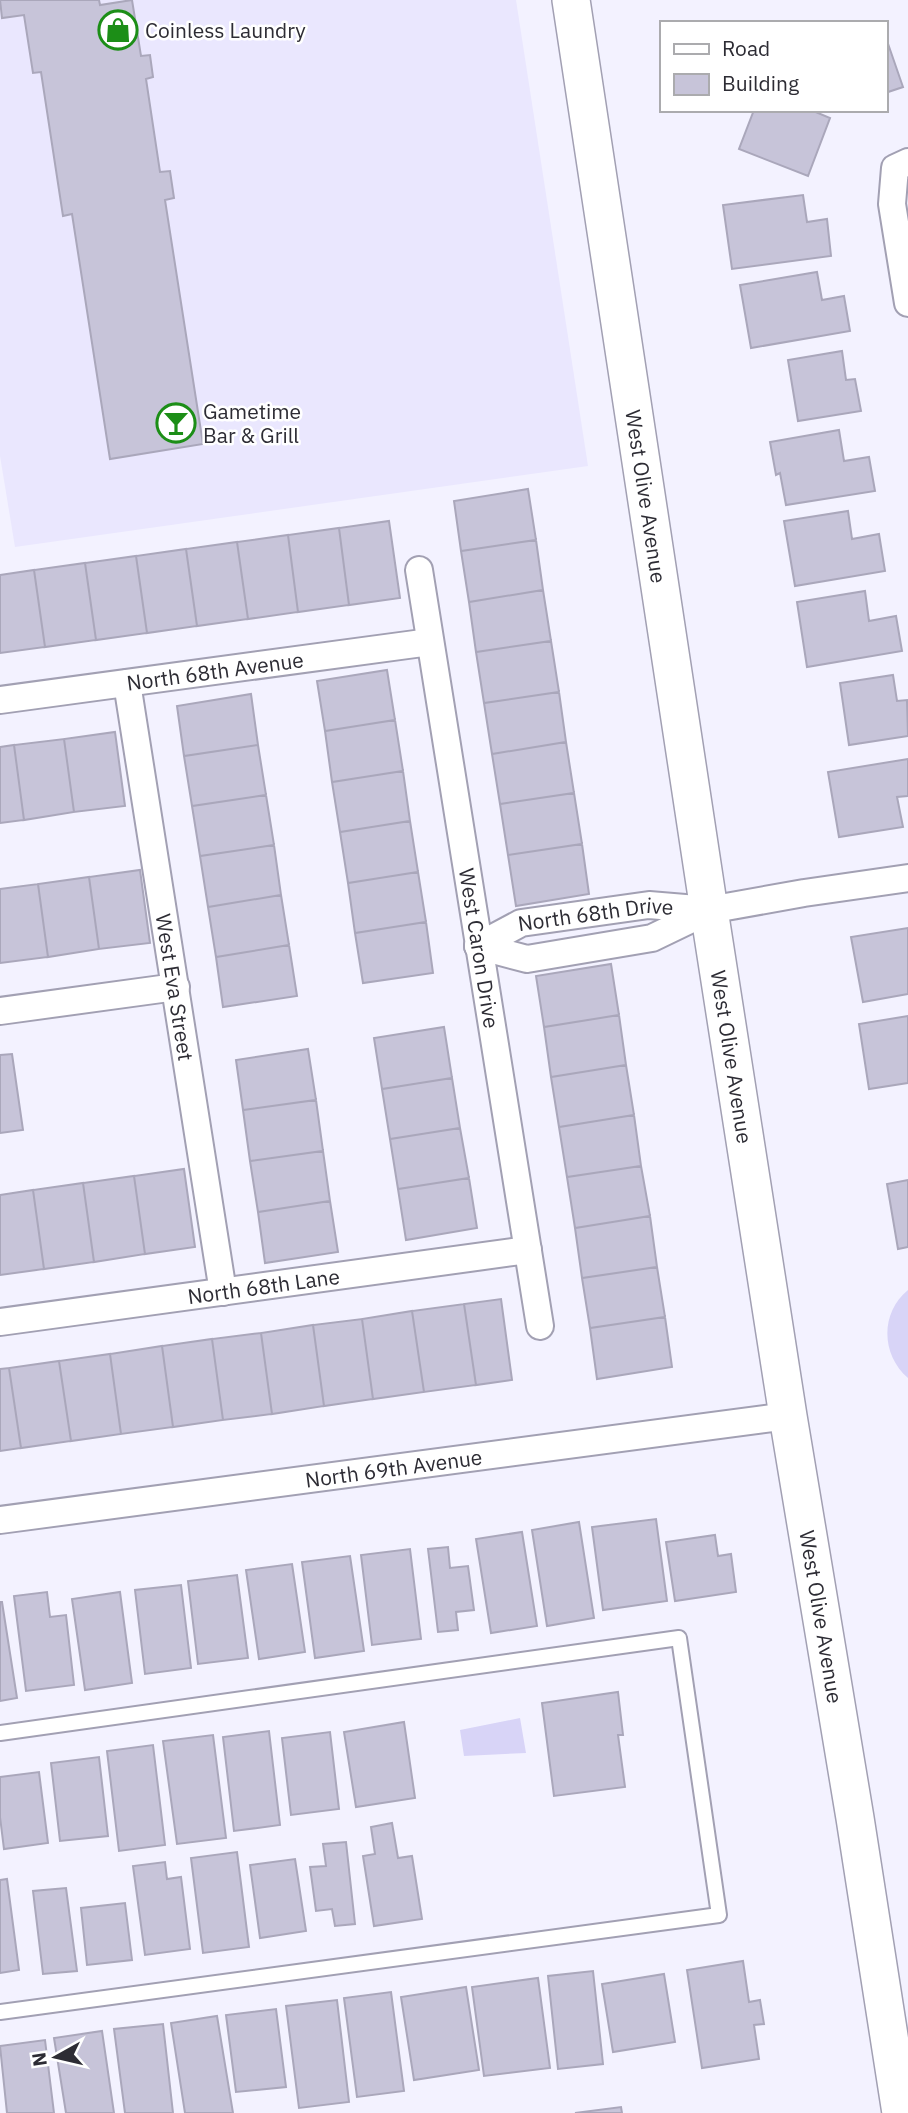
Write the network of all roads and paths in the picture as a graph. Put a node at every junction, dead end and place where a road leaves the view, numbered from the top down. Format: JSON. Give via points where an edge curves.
{"nodes":[{"id":1,"x":571,"y":0,"type":"edge"},
{"id":2,"x":902,"y":165,"type":"edge"},
{"id":3,"x":908,"y":303,"type":"edge"},
{"id":4,"x":419,"y":570,"type":"dead end"},
{"id":5,"x":430,"y":642,"type":"junction"},
{"id":6,"x":127,"y":683,"type":"junction"},
{"id":7,"x":0,"y":700,"type":"edge"},
{"id":8,"x":908,"y":878,"type":"edge"},
{"id":9,"x":709,"y":910,"type":"junction"},
{"id":10,"x":478,"y":946,"type":"junction"},
{"id":11,"x":176,"y":988,"type":"junction"},
{"id":12,"x":0,"y":1011,"type":"edge"},
{"id":13,"x":528,"y":1250,"type":"junction"},
{"id":14,"x":223,"y":1292,"type":"junction"},
{"id":15,"x":0,"y":1322,"type":"edge"},
{"id":16,"x":540,"y":1326,"type":"dead end"},
{"id":17,"x":788,"y":1416,"type":"junction"},
{"id":18,"x":0,"y":1520,"type":"edge"},
{"id":19,"x":0,"y":1733,"type":"edge"},
{"id":20,"x":0,"y":2012,"type":"edge"},
{"id":21,"x":904,"y":2103,"type":"edge"}],
"edges":[{"from":1,"to":9,"type":"main road","name":"West Olive Avenue"},
{"from":2,"to":3,"type":"street","via":[[892,204]]},
{"from":4,"to":5,"type":"street","name":"West Caron Drive"},
{"from":5,"to":6,"type":"street","name":"North 68th Avenue"},
{"from":5,"to":10,"type":"street","name":"West Caron Drive"},
{"from":6,"to":7,"type":"street","name":"North 68th Avenue"},
{"from":6,"to":11,"type":"street","name":"West Eva Street"},
{"from":8,"to":9,"type":"street","name":"North 68th Drive"},
{"from":9,"to":10,"type":"street","name":"North 68th Drive","via":[[649,905],[521,923]]},
{"from":9,"to":10,"type":"street","name":"North 68th Drive","via":[[652,938],[527,959]]},
{"from":9,"to":17,"type":"main road","name":"West Olive Avenue"},
{"from":10,"to":13,"type":"street","name":"West Caron Drive"},
{"from":11,"to":12,"type":"street"},
{"from":11,"to":14,"type":"street","name":"West Eva Street"},
{"from":13,"to":14,"type":"street","name":"North 68th Lane"},
{"from":13,"to":16,"type":"street","name":"West Caron Drive"},
{"from":14,"to":15,"type":"street","name":"North 68th Lane"},
{"from":17,"to":18,"type":"street","name":"North 69th Avenue"},
{"from":17,"to":21,"type":"main road","name":"West Olive Avenue"},
{"from":19,"to":20,"type":"lane","via":[[679,1638],[719,1915]]}]}
